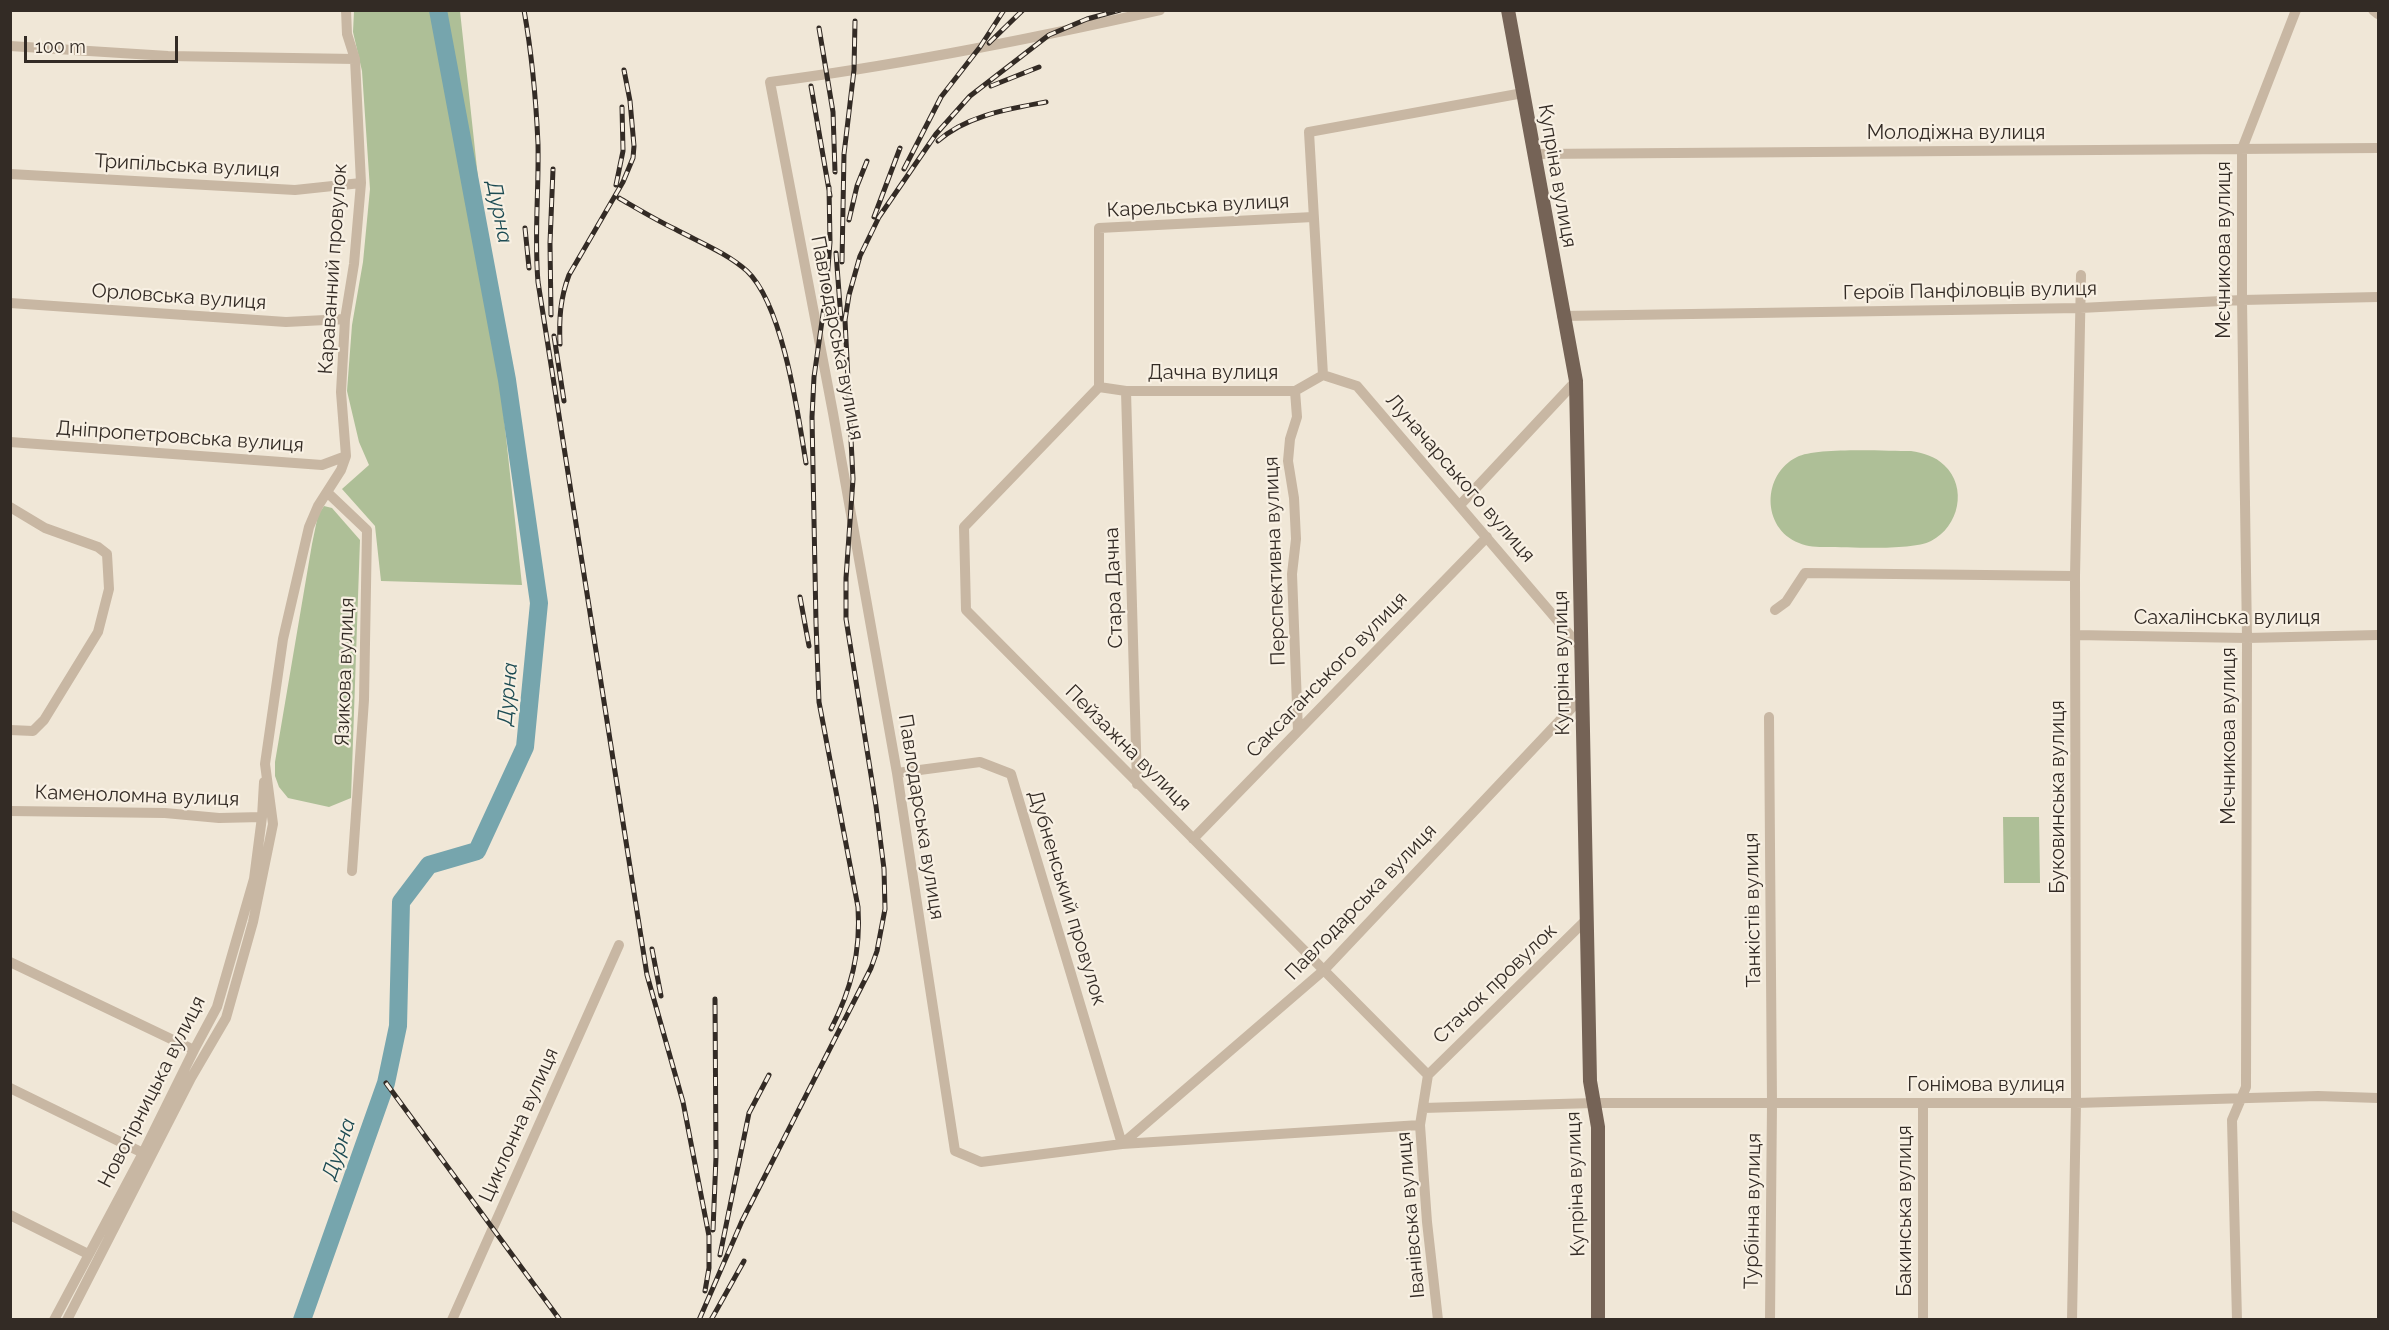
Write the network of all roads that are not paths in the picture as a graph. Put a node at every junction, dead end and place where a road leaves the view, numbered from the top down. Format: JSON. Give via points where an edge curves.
{"nodes":[{"id":1,"x":346,"y":10,"type":"edge"},
{"id":2,"x":1160,"y":10,"type":"edge"},
{"id":3,"x":1508,"y":10,"type":"edge"},
{"id":4,"x":2296,"y":10,"type":"edge"},
{"id":5,"x":2373,"y":10,"type":"edge"},
{"id":6,"x":2379,"y":14,"type":"edge"},
{"id":7,"x":10,"y":46,"type":"edge"},
{"id":8,"x":355,"y":59,"type":"junction"},
{"id":9,"x":1523,"y":93,"type":"junction"},
{"id":10,"x":2379,"y":148,"type":"edge"},
{"id":11,"x":2242,"y":149,"type":"junction"},
{"id":12,"x":1534,"y":154,"type":"junction"},
{"id":13,"x":10,"y":174,"type":"edge"},
{"id":14,"x":361,"y":183,"type":"junction"},
{"id":15,"x":1313,"y":217,"type":"junction"},
{"id":16,"x":2081,"y":275,"type":"dead end"},
{"id":17,"x":2379,"y":297,"type":"edge"},
{"id":18,"x":2242,"y":300,"type":"junction"},
{"id":19,"x":10,"y":303,"type":"edge"},
{"id":20,"x":2080,"y":308,"type":"junction"},
{"id":21,"x":1562,"y":316,"type":"junction"},
{"id":22,"x":345,"y":319,"type":"junction"},
{"id":23,"x":1323,"y":375,"type":"junction"},
{"id":24,"x":1576,"y":381,"type":"junction"},
{"id":25,"x":1099,"y":387,"type":"junction"},
{"id":26,"x":1295,"y":391,"type":"junction"},
{"id":27,"x":1126,"y":392,"type":"junction"},
{"id":28,"x":10,"y":442,"type":"edge"},
{"id":29,"x":346,"y":456,"type":"junction"},
{"id":30,"x":327,"y":492,"type":"junction"},
{"id":31,"x":1460,"y":505,"type":"junction"},
{"id":32,"x":10,"y":507,"type":"edge"},
{"id":33,"x":1487,"y":537,"type":"junction"},
{"id":34,"x":2075,"y":576,"type":"junction"},
{"id":35,"x":1775,"y":610,"type":"dead end"},
{"id":36,"x":2075,"y":635,"type":"junction"},
{"id":37,"x":2379,"y":635,"type":"edge"},
{"id":38,"x":2247,"y":638,"type":"junction"},
{"id":39,"x":1581,"y":648,"type":"junction"},
{"id":40,"x":1582,"y":697,"type":"junction"},
{"id":41,"x":1768,"y":717,"type":"dead end"},
{"id":42,"x":10,"y":730,"type":"edge"},
{"id":43,"x":1298,"y":731,"type":"junction"},
{"id":44,"x":265,"y":764,"type":"junction"},
{"id":45,"x":897,"y":773,"type":"junction"},
{"id":46,"x":1137,"y":784,"type":"junction"},
{"id":47,"x":10,"y":811,"type":"edge"},
{"id":48,"x":262,"y":817,"type":"junction"},
{"id":49,"x":1193,"y":839,"type":"junction"},
{"id":50,"x":352,"y":871,"type":"dead end"},
{"id":51,"x":1587,"y":919,"type":"junction"},
{"id":52,"x":619,"y":945,"type":"dead end"},
{"id":53,"x":10,"y":962,"type":"edge"},
{"id":54,"x":1324,"y":970,"type":"junction"},
{"id":55,"x":194,"y":1050,"type":"junction"},
{"id":56,"x":1428,"y":1075,"type":"junction"},
{"id":57,"x":10,"y":1088,"type":"edge"},
{"id":58,"x":2379,"y":1098,"type":"edge"},
{"id":59,"x":2242,"y":1099,"type":"junction"},
{"id":60,"x":1593,"y":1103,"type":"junction"},
{"id":61,"x":1772,"y":1103,"type":"junction"},
{"id":62,"x":1923,"y":1103,"type":"junction"},
{"id":63,"x":2076,"y":1103,"type":"junction"},
{"id":64,"x":1423,"y":1108,"type":"junction"},
{"id":65,"x":1420,"y":1125,"type":"junction"},
{"id":66,"x":1122,"y":1144,"type":"junction"},
{"id":67,"x":143,"y":1153,"type":"junction"},
{"id":68,"x":10,"y":1215,"type":"edge"},
{"id":69,"x":88,"y":1254,"type":"junction"},
{"id":70,"x":54,"y":1320,"type":"edge"},
{"id":71,"x":67,"y":1320,"type":"edge"},
{"id":72,"x":452,"y":1320,"type":"edge"},
{"id":73,"x":1438,"y":1320,"type":"edge"},
{"id":74,"x":1598,"y":1320,"type":"edge"},
{"id":75,"x":1770,"y":1320,"type":"edge"},
{"id":76,"x":1923,"y":1320,"type":"edge"},
{"id":77,"x":2072,"y":1320,"type":"edge"},
{"id":78,"x":2237,"y":1320,"type":"edge"}],
"edges":[{"from":1,"to":8,"type":"street","name":"Караванний провулок","via":[[347,34]]},
{"from":2,"to":45,"type":"street","name":"Павлодарська вулиця","via":[[1049,35],[770,82]]},
{"from":3,"to":9,"type":"main road","name":"Купріна вулиця"},
{"from":4,"to":11,"type":"street"},
{"from":5,"to":6,"type":"street"},
{"from":7,"to":8,"type":"street","via":[[168,56]]},
{"from":8,"to":14,"type":"street","name":"Караванний провулок"},
{"from":9,"to":12,"type":"main road","name":"Купріна вулиця"},
{"from":9,"to":15,"type":"street","via":[[1309,132]]},
{"from":10,"to":11,"type":"street","name":"Молодіжна вулиця"},
{"from":11,"to":12,"type":"street","name":"Молодіжна вулиця"},
{"from":11,"to":18,"type":"street","name":"Мєчникова вулиця"},
{"from":12,"to":21,"type":"main road","name":"Купріна вулиця"},
{"from":13,"to":14,"type":"street","name":"Трипільська вулиця","via":[[296,190]]},
{"from":14,"to":22,"type":"street","name":"Караванний провулок"},
{"from":15,"to":23,"type":"street"},
{"from":15,"to":25,"type":"street","name":"Карельська вулиця","via":[[1099,228]]},
{"from":16,"to":20,"type":"street","name":"Буковинська вулиця"},
{"from":17,"to":18,"type":"street","name":"Героїв Панфіловців вулиця"},
{"from":18,"to":20,"type":"street","name":"Героїв Панфіловців вулиця"},
{"from":18,"to":38,"type":"street","name":"Мєчникова вулиця"},
{"from":19,"to":22,"type":"street","name":"Орловська вулиця","via":[[286,322]]},
{"from":20,"to":21,"type":"street","name":"Героїв Панфіловців вулиця"},
{"from":20,"to":34,"type":"street","name":"Буковинська вулиця"},
{"from":21,"to":24,"type":"main road","name":"Купріна вулиця"},
{"from":22,"to":29,"type":"street","name":"Караванний провулок","via":[[341,392]]},
{"from":23,"to":26,"type":"street","name":"Дачна вулиця"},
{"from":23,"to":31,"type":"street","name":"Луначарського вулиця","via":[[1357,386]]},
{"from":24,"to":31,"type":"street"},
{"from":24,"to":39,"type":"main road","name":"Купріна вулиця"},
{"from":25,"to":27,"type":"street","name":"Дачна вулиця"},
{"from":25,"to":46,"type":"street","name":"Пейзажна вулиця","via":[[964,527],[966,610]]},
{"from":26,"to":27,"type":"street","name":"Дачна вулиця"},
{"from":26,"to":43,"type":"street","name":"Перспективна вулиця","via":[[1297,417],[1288,461],[1296,539],[1292,574]]},
{"from":27,"to":46,"type":"street","name":"Стара Дачна"},
{"from":28,"to":29,"type":"street","name":"Дніпропетровська вулиця","via":[[322,465]]},
{"from":29,"to":30,"type":"street"},
{"from":30,"to":44,"type":"street","name":"Новогірницька вулиця","via":[[309,527],[283,639]]},
{"from":30,"to":50,"type":"street","name":"Язикова вулиця","via":[[367,530],[364,700]]},
{"from":31,"to":33,"type":"street","name":"Луначарського вулиця"},
{"from":32,"to":42,"type":"street","via":[[45,528],[107,554],[109,589],[98,632],[44,720],[33,731]]},
{"from":33,"to":39,"type":"street","name":"Луначарського вулиця"},
{"from":33,"to":43,"type":"street","name":"Саксаганського вулиця"},
{"from":34,"to":35,"type":"street","via":[[1805,573],[1786,602]]},
{"from":34,"to":36,"type":"street","name":"Буковинська вулиця"},
{"from":36,"to":38,"type":"street","name":"Сахалінська вулиця"},
{"from":36,"to":63,"type":"street","name":"Буковинська вулиця"},
{"from":37,"to":38,"type":"street","name":"Сахалінська вулиця"},
{"from":38,"to":59,"type":"street","name":"Мєчникова вулиця","via":[[2246,1087]]},
{"from":39,"to":40,"type":"main road","name":"Купріна вулиця"},
{"from":40,"to":51,"type":"main road","name":"Купріна вулиця"},
{"from":40,"to":54,"type":"street","name":"Павлодарська вулиця"},
{"from":41,"to":61,"type":"street","name":"Танкістів вулиця"},
{"from":43,"to":49,"type":"street","name":"Саксаганського вулиця"},
{"from":44,"to":48,"type":"street","name":"Новогірницька вулиця"},
{"from":44,"to":71,"type":"street","name":"Новогірницька вулиця","via":[[273,824],[253,922],[226,1018],[191,1078]]},
{"from":45,"to":66,"type":"street","name":"Дубненський провулок","via":[[980,762],[1011,774]]},
{"from":45,"to":66,"type":"street","name":"Павлодарська вулиця","via":[[955,1151],[981,1162]]},
{"from":46,"to":49,"type":"street","name":"Пейзажна вулиця"},
{"from":47,"to":48,"type":"street","name":"Каменоломна вулиця"},
{"from":48,"to":55,"type":"street","name":"Новогірницька вулиця","via":[[254,879],[240,932],[217,1007]]},
{"from":49,"to":54,"type":"street","name":"Пейзажна вулиця"},
{"from":51,"to":56,"type":"street","name":"Стачок провулок"},
{"from":51,"to":60,"type":"main road","name":"Купріна вулиця"},
{"from":52,"to":72,"type":"street","name":"Циклонна вулиця"},
{"from":53,"to":55,"type":"street"},
{"from":54,"to":56,"type":"street"},
{"from":54,"to":66,"type":"street","name":"Павлодарська вулиця"},
{"from":55,"to":67,"type":"street","name":"Новогірницька вулиця"},
{"from":56,"to":64,"type":"street","name":"Іванівська вулиця"},
{"from":57,"to":67,"type":"street"},
{"from":58,"to":59,"type":"street","name":"Гонімова вулиця"},
{"from":59,"to":63,"type":"street","name":"Гонімова вулиця"},
{"from":59,"to":78,"type":"street","name":"Мєчникова вулиця","via":[[2232,1120]]},
{"from":60,"to":61,"type":"street","name":"Гонімова вулиця"},
{"from":60,"to":64,"type":"street","name":"Іванівська вулиця"},
{"from":60,"to":74,"type":"main road","name":"Купріна вулиця","via":[[1598,1127]]},
{"from":61,"to":62,"type":"street","name":"Гонімова вулиця"},
{"from":61,"to":75,"type":"street","name":"Турбінна вулиця"},
{"from":62,"to":63,"type":"street","name":"Гонімова вулиця"},
{"from":62,"to":76,"type":"street","name":"Бакинська вулиця"},
{"from":63,"to":77,"type":"street","name":"Буковинська вулиця"},
{"from":64,"to":65,"type":"street","name":"Іванівська вулиця"},
{"from":65,"to":66,"type":"street"},
{"from":65,"to":73,"type":"street","name":"Іванівська вулиця"},
{"from":67,"to":69,"type":"street","name":"Новогірницька вулиця"},
{"from":68,"to":69,"type":"street"},
{"from":69,"to":70,"type":"street","name":"Новогірницька вулиця"}]}
